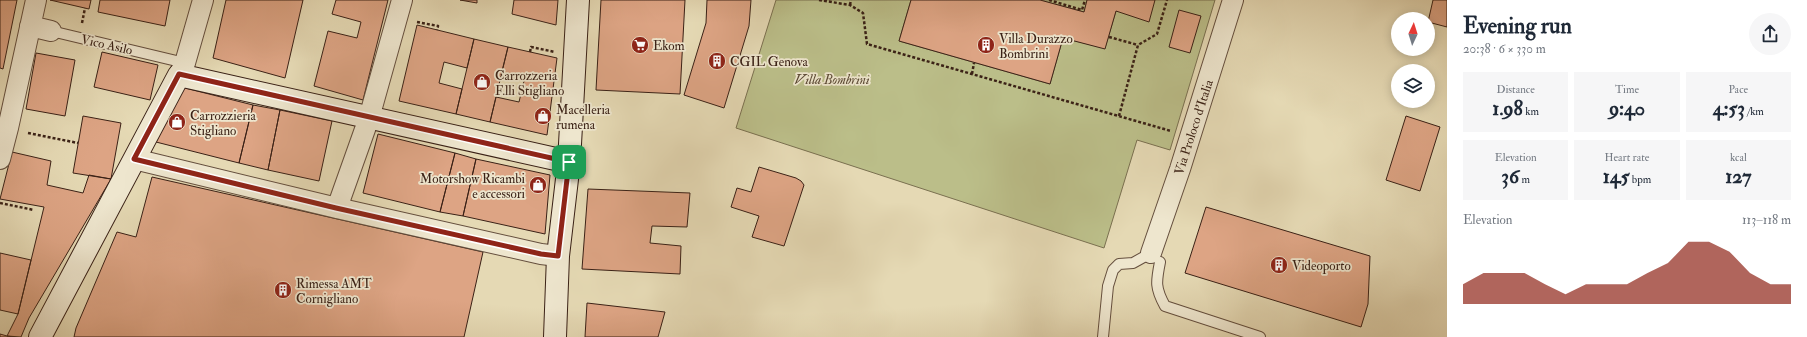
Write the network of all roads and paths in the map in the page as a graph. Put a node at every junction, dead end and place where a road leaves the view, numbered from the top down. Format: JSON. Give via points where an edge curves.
{"nodes":[{"id":1,"x":36,"y":0,"type":"edge"},
{"id":2,"x":203,"y":0,"type":"edge"},
{"id":3,"x":578,"y":0,"type":"edge"},
{"id":4,"x":819,"y":0,"type":"edge"},
{"id":5,"x":851,"y":0,"type":"edge"},
{"id":6,"x":1049,"y":0,"type":"edge"},
{"id":7,"x":1085,"y":0,"type":"edge"},
{"id":8,"x":1167,"y":0,"type":"edge"},
{"id":9,"x":1234,"y":0,"type":"edge"},
{"id":10,"x":850,"y":5,"type":"junction"},
{"id":11,"x":399,"y":9,"type":"edge"},
{"id":12,"x":30,"y":26,"type":"junction"},
{"id":13,"x":437,"y":30,"type":"dead end"},
{"id":14,"x":51,"y":31,"type":"joint"},
{"id":15,"x":1109,"y":37,"type":"dead end"},
{"id":16,"x":1138,"y":45,"type":"junction"},
{"id":17,"x":530,"y":52,"type":"dead end"},
{"id":18,"x":575,"y":57,"type":"junction"},
{"id":19,"x":974,"y":63,"type":"dead end"},
{"id":20,"x":182,"y":69,"type":"junction"},
{"id":21,"x":972,"y":74,"type":"junction"},
{"id":22,"x":1119,"y":116,"type":"junction"},
{"id":23,"x":370,"y":118,"type":"junction"},
{"id":24,"x":8,"y":128,"type":"junction"},
{"id":25,"x":1190,"y":136,"type":"junction"},
{"id":26,"x":78,"y":143,"type":"dead end"},
{"id":27,"x":0,"y":158,"type":"edge"},
{"id":28,"x":134,"y":159,"type":"junction"},
{"id":29,"x":569,"y":162,"type":"junction"},
{"id":30,"x":0,"y":203,"type":"edge"},
{"id":31,"x":336,"y":208,"type":"junction"},
{"id":32,"x":34,"y":210,"type":"dead end"},
{"id":33,"x":558,"y":256,"type":"junction"},
{"id":34,"x":1156,"y":258,"type":"junction"},
{"id":35,"x":40,"y":337,"type":"edge"},
{"id":36,"x":555,"y":337,"type":"edge"},
{"id":37,"x":1103,"y":337,"type":"edge"},
{"id":38,"x":1260,"y":337,"type":"edge"}],
"edges":[{"from":1,"to":12,"type":"street"},
{"from":2,"to":20,"type":"street"},
{"from":3,"to":18,"type":"street"},
{"from":4,"to":10,"type":"path"},
{"from":5,"to":10,"type":"path"},
{"from":6,"to":7,"type":"path","via":[[1082,10]]},
{"from":8,"to":16,"type":"path","via":[[1157,34]]},
{"from":9,"to":25,"type":"street","name":"Via Proloco d'Italia"},
{"from":10,"to":21,"type":"path","via":[[863,13],[867,44]]},
{"from":11,"to":13,"type":"path","via":[[438,26]]},
{"from":11,"to":23,"type":"street"},
{"from":12,"to":14,"type":"street","name":"Vico Asilo"},
{"from":12,"to":24,"type":"street"},
{"from":14,"to":20,"type":"lane","name":"Vico Asilo"},
{"from":15,"to":16,"type":"path"},
{"from":16,"to":22,"type":"path"},
{"from":17,"to":18,"type":"path","via":[[531,47]]},
{"from":18,"to":29,"type":"street"},
{"from":19,"to":21,"type":"path"},
{"from":20,"to":23,"type":"street"},
{"from":20,"to":28,"type":"street"},
{"from":21,"to":22,"type":"path"},
{"from":22,"to":25,"type":"path"},
{"from":23,"to":29,"type":"street"},
{"from":23,"to":31,"type":"street"},
{"from":24,"to":26,"type":"path"},
{"from":24,"to":27,"type":"street"},
{"from":25,"to":34,"type":"street","name":"Via Proloco d'Italia"},
{"from":28,"to":31,"type":"street"},
{"from":28,"to":35,"type":"street"},
{"from":29,"to":33,"type":"street"},
{"from":30,"to":32,"type":"path"},
{"from":31,"to":33,"type":"street"},
{"from":33,"to":36,"type":"street"},
{"from":34,"to":37,"type":"lane","via":[[1119,264],[1113,270],[1108,286]]},
{"from":34,"to":38,"type":"lane","via":[[1156,281],[1165,306]]}]}
